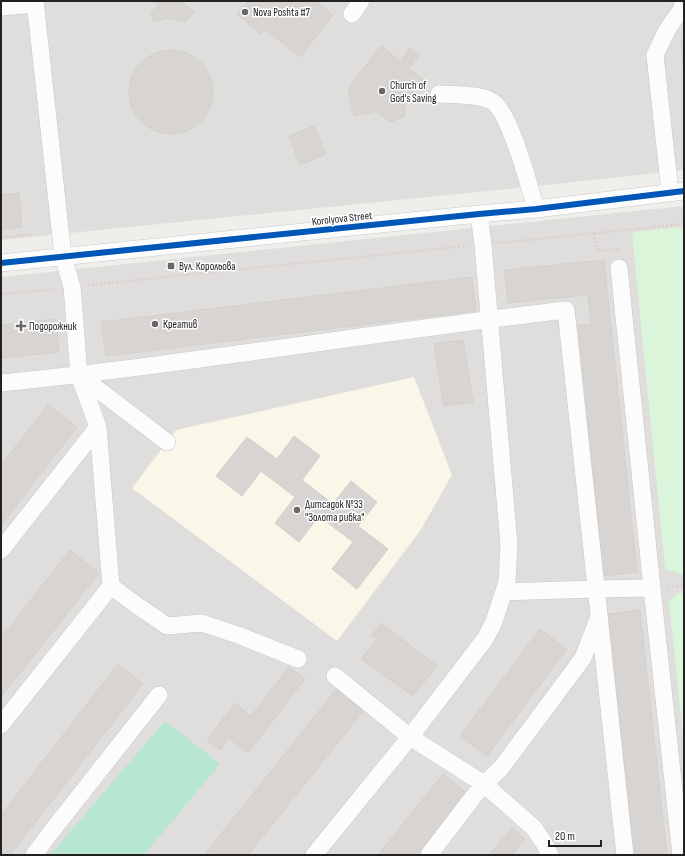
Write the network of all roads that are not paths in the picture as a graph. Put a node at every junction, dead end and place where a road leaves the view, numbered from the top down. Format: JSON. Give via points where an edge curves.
{"nodes":[{"id":1,"x":683,"y":1,"type":"edge"},
{"id":2,"x":35,"y":3,"type":"edge"},
{"id":3,"x":1,"y":7,"type":"edge"},
{"id":4,"x":439,"y":94,"type":"dead end"},
{"id":5,"x":677,"y":192,"type":"edge"},
{"id":6,"x":536,"y":209,"type":"junction"},
{"id":7,"x":479,"y":214,"type":"junction"},
{"id":8,"x":63,"y":256,"type":"junction"},
{"id":9,"x":1,"y":263,"type":"edge"},
{"id":10,"x":620,"y":268,"type":"dead end"},
{"id":11,"x":489,"y":319,"type":"junction"},
{"id":12,"x":79,"y":375,"type":"junction"},
{"id":13,"x":1,"y":384,"type":"edge"},
{"id":14,"x":98,"y":427,"type":"junction"},
{"id":15,"x":167,"y":442,"type":"dead end"},
{"id":16,"x":1,"y":550,"type":"edge"},
{"id":17,"x":111,"y":586,"type":"junction"},
{"id":18,"x":652,"y":588,"type":"junction"},
{"id":19,"x":596,"y":589,"type":"junction"},
{"id":20,"x":504,"y":592,"type":"junction"},
{"id":21,"x":599,"y":616,"type":"junction"},
{"id":22,"x":298,"y":658,"type":"dead end"},
{"id":23,"x":335,"y":676,"type":"dead end"},
{"id":24,"x":159,"y":695,"type":"dead end"},
{"id":25,"x":1,"y":725,"type":"edge"},
{"id":26,"x":410,"y":737,"type":"junction"},
{"id":27,"x":484,"y":784,"type":"junction"},
{"id":28,"x":34,"y":855,"type":"edge"},
{"id":29,"x":314,"y":855,"type":"edge"},
{"id":30,"x":429,"y":855,"type":"edge"},
{"id":31,"x":550,"y":855,"type":"edge"},
{"id":32,"x":625,"y":855,"type":"edge"},
{"id":33,"x":681,"y":855,"type":"edge"}],
"edges":[{"from":1,"to":5,"type":"street","via":[[684,7],[667,30],[655,54]]},
{"from":2,"to":3,"type":"street"},
{"from":2,"to":8,"type":"street"},
{"from":4,"to":6,"type":"street","via":[[481,97],[493,102],[502,113],[514,140]]},
{"from":5,"to":6,"type":"street","name":"Korolyova Street"},
{"from":6,"to":7,"type":"street","name":"Korolyova Street"},
{"from":7,"to":8,"type":"street","name":"Korolyova Street"},
{"from":7,"to":11,"type":"street"},
{"from":8,"to":9,"type":"street","name":"Korolyova Street"},
{"from":8,"to":12,"type":"street","via":[[72,287]]},
{"from":10,"to":18,"type":"street"},
{"from":11,"to":12,"type":"street"},
{"from":11,"to":19,"type":"street","via":[[566,310]]},
{"from":11,"to":20,"type":"street","via":[[508,545],[507,582]]},
{"from":12,"to":13,"type":"street"},
{"from":12,"to":14,"type":"street"},
{"from":12,"to":15,"type":"street"},
{"from":14,"to":16,"type":"street"},
{"from":14,"to":17,"type":"street"},
{"from":17,"to":22,"type":"street","via":[[167,626],[202,623]]},
{"from":17,"to":25,"type":"street"},
{"from":18,"to":19,"type":"street"},
{"from":18,"to":33,"type":"street"},
{"from":19,"to":20,"type":"street"},
{"from":19,"to":21,"type":"street"},
{"from":20,"to":26,"type":"street","via":[[485,639]]},
{"from":21,"to":27,"type":"street","via":[[583,658],[501,768]]},
{"from":21,"to":32,"type":"street"},
{"from":23,"to":26,"type":"street"},
{"from":24,"to":28,"type":"street"},
{"from":26,"to":27,"type":"street"},
{"from":26,"to":29,"type":"street"},
{"from":27,"to":30,"type":"street"},
{"from":27,"to":31,"type":"street","via":[[534,828]]}]}
